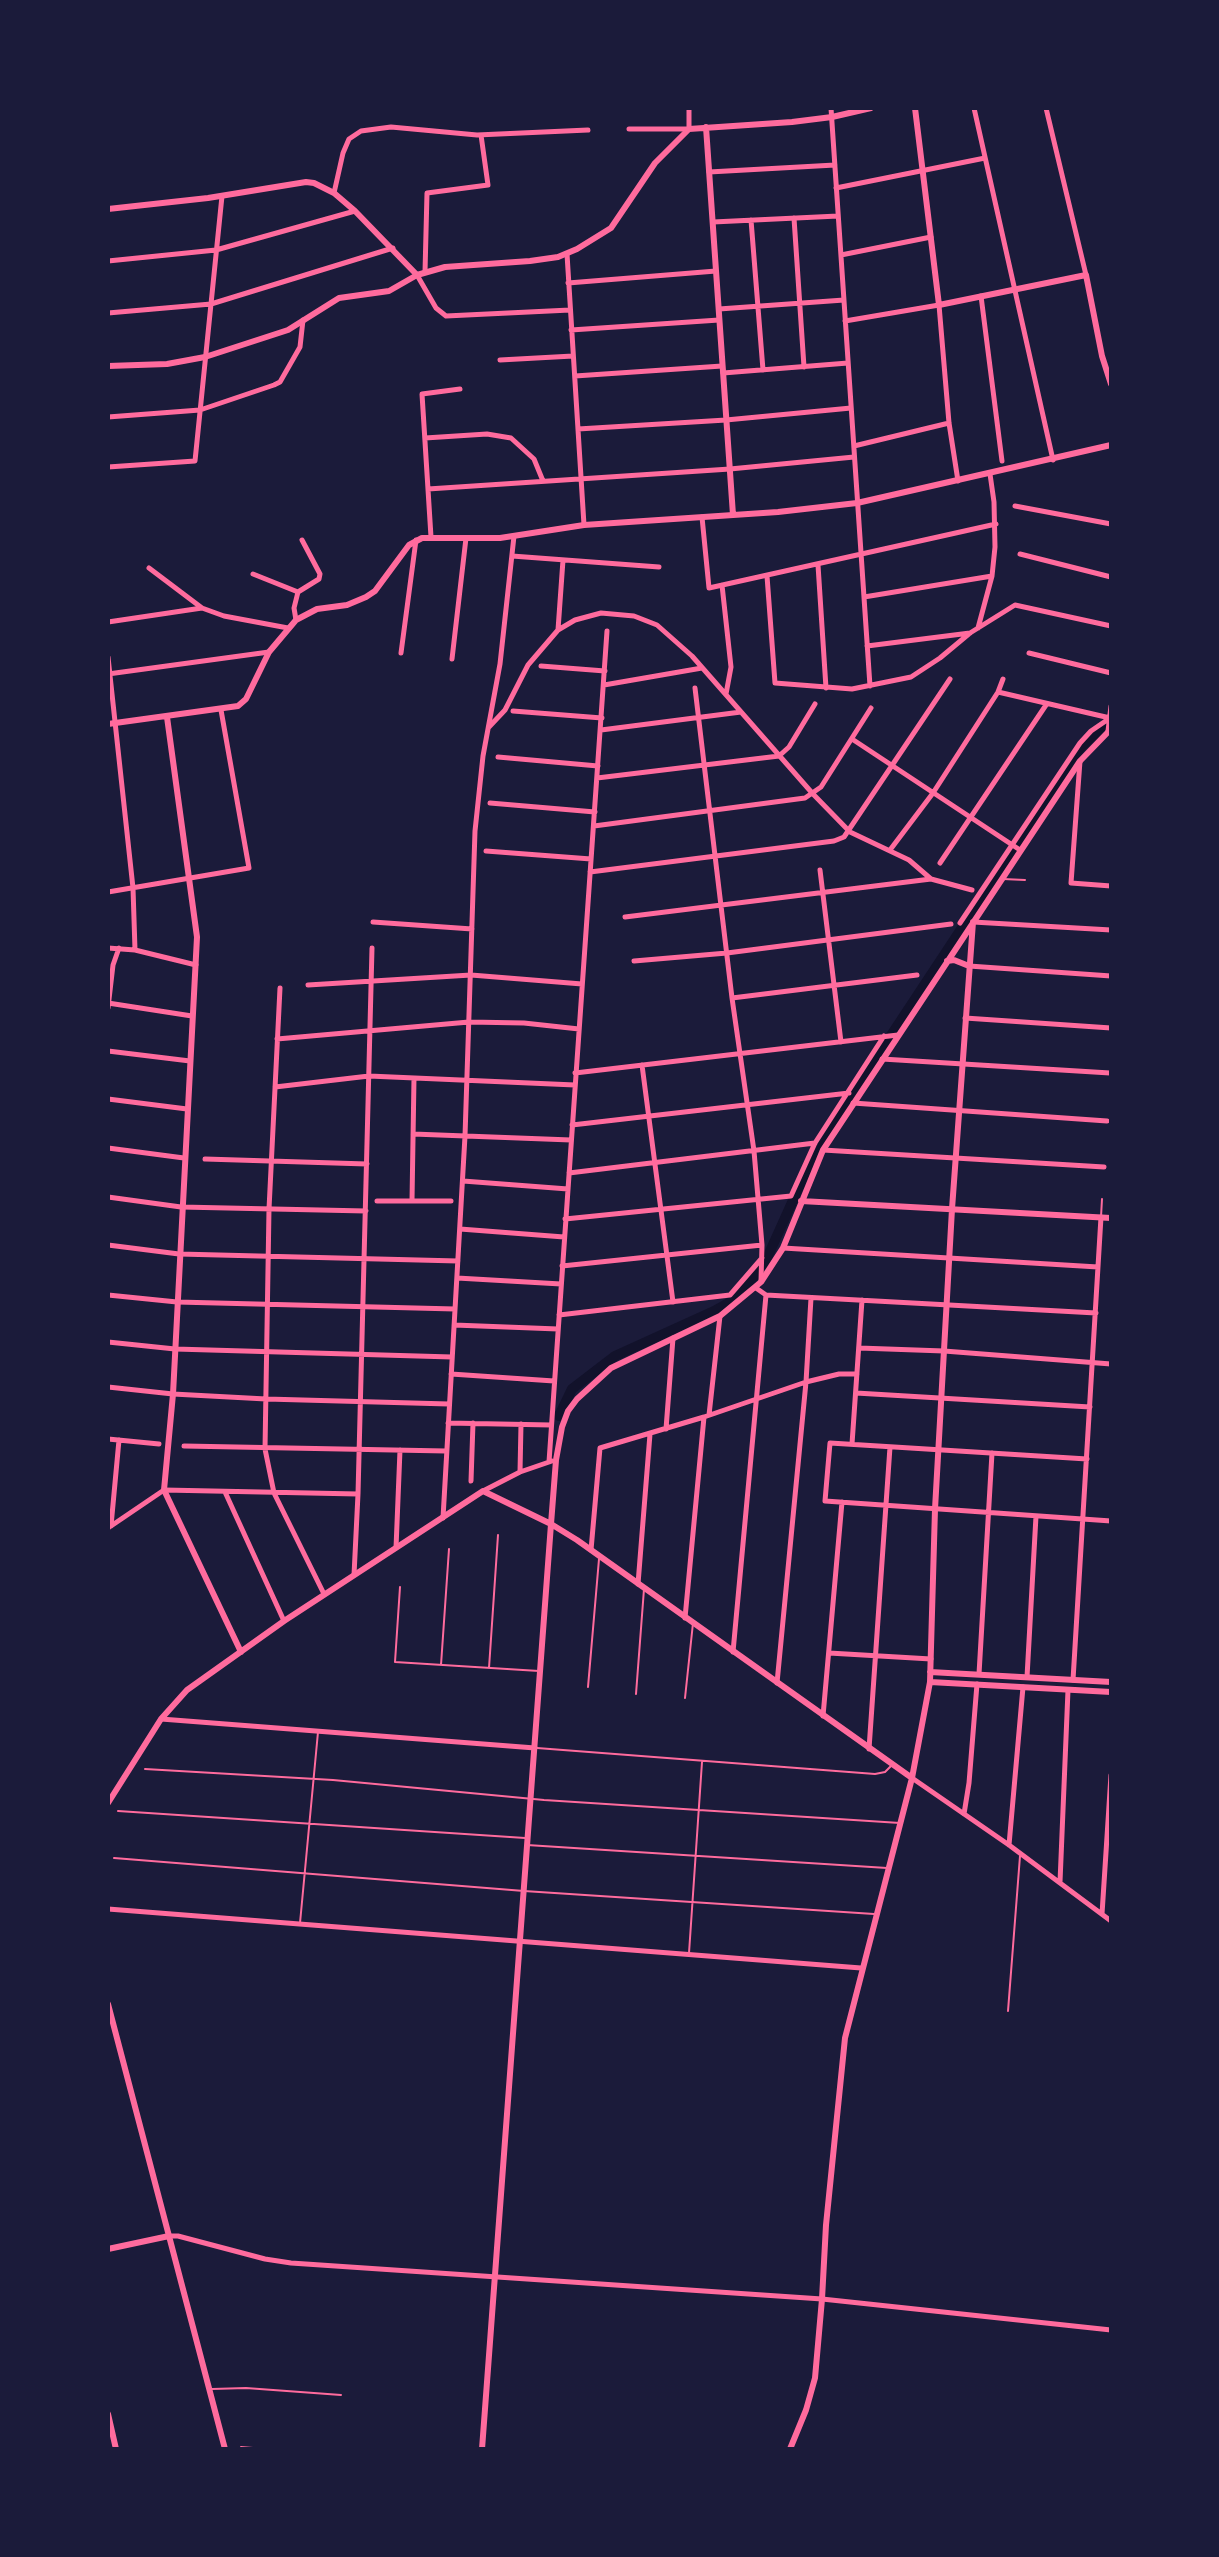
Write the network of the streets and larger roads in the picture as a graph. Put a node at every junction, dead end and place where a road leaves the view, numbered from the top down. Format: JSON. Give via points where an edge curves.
{"nodes":[{"id":1,"x":689,"y":108,"type":"edge"},
{"id":2,"x":831,"y":108,"type":"edge"},
{"id":3,"x":871,"y":108,"type":"edge"},
{"id":4,"x":915,"y":108,"type":"edge"},
{"id":5,"x":974,"y":108,"type":"edge"},
{"id":6,"x":1046,"y":108,"type":"edge"},
{"id":7,"x":832,"y":117,"type":"junction"},
{"id":8,"x":706,"y":127,"type":"junction"},
{"id":9,"x":629,"y":129,"type":"dead end"},
{"id":10,"x":689,"y":129,"type":"junction"},
{"id":11,"x":588,"y":130,"type":"dead end"},
{"id":12,"x":481,"y":135,"type":"junction"},
{"id":13,"x":986,"y":158,"type":"junction"},
{"id":14,"x":835,"y":165,"type":"junction"},
{"id":15,"x":923,"y":170,"type":"junction"},
{"id":16,"x":709,"y":172,"type":"junction"},
{"id":17,"x":836,"y":188,"type":"junction"},
{"id":18,"x":334,"y":193,"type":"junction"},
{"id":19,"x":222,"y":196,"type":"junction"},
{"id":20,"x":108,"y":209,"type":"edge"},
{"id":21,"x":355,"y":211,"type":"junction"},
{"id":22,"x":838,"y":216,"type":"junction"},
{"id":23,"x":794,"y":218,"type":"junction"},
{"id":24,"x":751,"y":220,"type":"junction"},
{"id":25,"x":713,"y":222,"type":"junction"},
{"id":26,"x":931,"y":237,"type":"junction"},
{"id":27,"x":393,"y":248,"type":"junction"},
{"id":28,"x":216,"y":250,"type":"junction"},
{"id":29,"x":567,"y":254,"type":"junction"},
{"id":30,"x":841,"y":255,"type":"junction"},
{"id":31,"x":108,"y":261,"type":"edge"},
{"id":32,"x":716,"y":271,"type":"junction"},
{"id":33,"x":425,"y":272,"type":"junction"},
{"id":34,"x":1086,"y":274,"type":"junction"},
{"id":35,"x":417,"y":275,"type":"junction"},
{"id":36,"x":568,"y":284,"type":"junction"},
{"id":37,"x":1015,"y":289,"type":"junction"},
{"id":38,"x":981,"y":296,"type":"junction"},
{"id":39,"x":844,"y":300,"type":"junction"},
{"id":40,"x":800,"y":303,"type":"junction"},
{"id":41,"x":211,"y":304,"type":"junction"},
{"id":42,"x":939,"y":304,"type":"junction"},
{"id":43,"x":758,"y":306,"type":"junction"},
{"id":44,"x":719,"y":309,"type":"junction"},
{"id":45,"x":570,"y":310,"type":"junction"},
{"id":46,"x":108,"y":313,"type":"edge"},
{"id":47,"x":303,"y":320,"type":"junction"},
{"id":48,"x":719,"y":320,"type":"junction"},
{"id":49,"x":845,"y":321,"type":"junction"},
{"id":50,"x":572,"y":330,"type":"junction"},
{"id":51,"x":573,"y":356,"type":"junction"},
{"id":52,"x":206,"y":357,"type":"junction"},
{"id":53,"x":500,"y":360,"type":"dead end"},
{"id":54,"x":848,"y":363,"type":"junction"},
{"id":55,"x":108,"y":366,"type":"edge"},
{"id":56,"x":804,"y":367,"type":"junction"},
{"id":57,"x":723,"y":370,"type":"junction"},
{"id":58,"x":763,"y":370,"type":"junction"},
{"id":59,"x":574,"y":376,"type":"junction"},
{"id":60,"x":1111,"y":384,"type":"edge"},
{"id":61,"x":460,"y":388,"type":"dead end"},
{"id":62,"x":851,"y":408,"type":"junction"},
{"id":63,"x":200,"y":410,"type":"junction"},
{"id":64,"x":108,"y":417,"type":"edge"},
{"id":65,"x":726,"y":420,"type":"junction"},
{"id":66,"x":949,"y":423,"type":"junction"},
{"id":67,"x":578,"y":429,"type":"junction"},
{"id":68,"x":425,"y":438,"type":"junction"},
{"id":69,"x":1111,"y":445,"type":"edge"},
{"id":70,"x":854,"y":446,"type":"junction"},
{"id":71,"x":854,"y":457,"type":"junction"},
{"id":72,"x":1053,"y":460,"type":"junction"},
{"id":73,"x":1002,"y":461,"type":"dead end"},
{"id":74,"x":108,"y":467,"type":"edge"},
{"id":75,"x":730,"y":469,"type":"junction"},
{"id":76,"x":990,"y":474,"type":"junction"},
{"id":77,"x":581,"y":478,"type":"junction"},
{"id":78,"x":543,"y":481,"type":"junction"},
{"id":79,"x":958,"y":481,"type":"junction"},
{"id":80,"x":428,"y":489,"type":"junction"},
{"id":81,"x":857,"y":503,"type":"junction"},
{"id":82,"x":1015,"y":506,"type":"dead end"},
{"id":83,"x":733,"y":515,"type":"junction"},
{"id":84,"x":702,"y":517,"type":"junction"},
{"id":85,"x":996,"y":524,"type":"junction"},
{"id":86,"x":1111,"y":524,"type":"edge"},
{"id":87,"x":584,"y":525,"type":"junction"},
{"id":88,"x":430,"y":537,"type":"junction"},
{"id":89,"x":514,"y":537,"type":"junction"},
{"id":90,"x":466,"y":538,"type":"junction"},
{"id":91,"x":302,"y":540,"type":"dead end"},
{"id":92,"x":416,"y":540,"type":"junction"},
{"id":93,"x":1020,"y":554,"type":"dead end"},
{"id":94,"x":861,"y":555,"type":"junction"},
{"id":95,"x":512,"y":556,"type":"junction"},
{"id":96,"x":563,"y":560,"type":"junction"},
{"id":97,"x":818,"y":565,"type":"junction"},
{"id":98,"x":659,"y":567,"type":"dead end"},
{"id":99,"x":149,"y":568,"type":"dead end"},
{"id":100,"x":253,"y":574,"type":"dead end"},
{"id":101,"x":767,"y":576,"type":"junction"},
{"id":102,"x":992,"y":576,"type":"junction"},
{"id":103,"x":1111,"y":577,"type":"edge"},
{"id":104,"x":722,"y":585,"type":"junction"},
{"id":105,"x":298,"y":592,"type":"junction"},
{"id":106,"x":864,"y":597,"type":"junction"},
{"id":107,"x":202,"y":608,"type":"junction"},
{"id":108,"x":296,"y":620,"type":"junction"},
{"id":109,"x":108,"y":622,"type":"edge"},
{"id":110,"x":1111,"y":626,"type":"edge"},
{"id":111,"x":288,"y":628,"type":"junction"},
{"id":112,"x":978,"y":628,"type":"junction"},
{"id":113,"x":558,"y":630,"type":"junction"},
{"id":114,"x":607,"y":631,"type":"dead end"},
{"id":115,"x":970,"y":633,"type":"junction"},
{"id":116,"x":867,"y":646,"type":"junction"},
{"id":117,"x":269,"y":652,"type":"junction"},
{"id":118,"x":401,"y":652,"type":"dead end"},
{"id":119,"x":1029,"y":653,"type":"dead end"},
{"id":120,"x":108,"y":657,"type":"edge"},
{"id":121,"x":452,"y":659,"type":"dead end"},
{"id":122,"x":541,"y":666,"type":"dead end"},
{"id":123,"x":702,"y":668,"type":"junction"},
{"id":124,"x":605,"y":671,"type":"junction"},
{"id":125,"x":1111,"y":673,"type":"edge"},
{"id":126,"x":109,"y":674,"type":"edge"},
{"id":127,"x":950,"y":679,"type":"dead end"},
{"id":128,"x":1003,"y":679,"type":"dead end"},
{"id":129,"x":604,"y":685,"type":"junction"},
{"id":130,"x":870,"y":686,"type":"junction"},
{"id":131,"x":695,"y":688,"type":"dead end"},
{"id":132,"x":826,"y":688,"type":"junction"},
{"id":133,"x":998,"y":692,"type":"junction"},
{"id":134,"x":726,"y":694,"type":"junction"},
{"id":135,"x":815,"y":704,"type":"dead end"},
{"id":136,"x":1046,"y":705,"type":"junction"},
{"id":137,"x":1111,"y":706,"type":"edge"},
{"id":138,"x":871,"y":708,"type":"dead end"},
{"id":139,"x":221,"y":710,"type":"junction"},
{"id":140,"x":513,"y":711,"type":"dead end"},
{"id":141,"x":741,"y":712,"type":"junction"},
{"id":142,"x":167,"y":717,"type":"junction"},
{"id":143,"x":602,"y":718,"type":"junction"},
{"id":144,"x":698,"y":718,"type":"junction"},
{"id":145,"x":1110,"y":718,"type":"edge"},
{"id":146,"x":112,"y":724,"type":"edge"},
{"id":147,"x":488,"y":729,"type":"junction"},
{"id":148,"x":601,"y":730,"type":"junction"},
{"id":149,"x":1110,"y":730,"type":"edge"},
{"id":150,"x":852,"y":739,"type":"junction"},
{"id":151,"x":779,"y":756,"type":"junction"},
{"id":152,"x":498,"y":757,"type":"dead end"},
{"id":153,"x":1080,"y":760,"type":"junction"},
{"id":154,"x":704,"y":765,"type":"junction"},
{"id":155,"x":892,"y":765,"type":"junction"},
{"id":156,"x":598,"y":766,"type":"junction"},
{"id":157,"x":597,"y":778,"type":"junction"},
{"id":158,"x":933,"y":793,"type":"junction"},
{"id":159,"x":813,"y":794,"type":"junction"},
{"id":160,"x":490,"y":803,"type":"dead end"},
{"id":161,"x":709,"y":811,"type":"junction"},
{"id":162,"x":595,"y":812,"type":"junction"},
{"id":163,"x":972,"y":818,"type":"junction"},
{"id":164,"x":594,"y":826,"type":"junction"},
{"id":165,"x":849,"y":832,"type":"junction"},
{"id":166,"x":1012,"y":845,"type":"junction"},
{"id":167,"x":890,"y":850,"type":"junction"},
{"id":168,"x":1020,"y":850,"type":"junction"},
{"id":169,"x":486,"y":851,"type":"dead end"},
{"id":170,"x":715,"y":856,"type":"junction"},
{"id":171,"x":591,"y":859,"type":"junction"},
{"id":172,"x":940,"y":863,"type":"dead end"},
{"id":173,"x":820,"y":870,"type":"dead end"},
{"id":174,"x":590,"y":872,"type":"junction"},
{"id":175,"x":189,"y":878,"type":"junction"},
{"id":176,"x":932,"y":879,"type":"junction"},
{"id":177,"x":1111,"y":886,"type":"edge"},
{"id":178,"x":134,"y":888,"type":"junction"},
{"id":179,"x":972,"y":890,"type":"dead end"},
{"id":180,"x":108,"y":892,"type":"edge"},
{"id":181,"x":822,"y":892,"type":"junction"},
{"id":182,"x":721,"y":905,"type":"junction"},
{"id":183,"x":625,"y":917,"type":"dead end"},
{"id":184,"x":373,"y":922,"type":"dead end"},
{"id":185,"x":973,"y":922,"type":"junction"},
{"id":186,"x":960,"y":923,"type":"dead end"},
{"id":187,"x":951,"y":924,"type":"dead end"},
{"id":188,"x":472,"y":929,"type":"junction"},
{"id":189,"x":1111,"y":930,"type":"edge"},
{"id":190,"x":828,"y":940,"type":"junction"},
{"id":191,"x":108,"y":948,"type":"edge"},
{"id":192,"x":119,"y":948,"type":"junction"},
{"id":193,"x":372,"y":948,"type":"dead end"},
{"id":194,"x":135,"y":950,"type":"junction"},
{"id":195,"x":727,"y":953,"type":"junction"},
{"id":196,"x":634,"y":961,"type":"dead end"},
{"id":197,"x":947,"y":961,"type":"junction"},
{"id":198,"x":196,"y":964,"type":"junction"},
{"id":199,"x":969,"y":966,"type":"junction"},
{"id":200,"x":471,"y":975,"type":"junction"},
{"id":201,"x":917,"y":975,"type":"dead end"},
{"id":202,"x":1111,"y":976,"type":"edge"},
{"id":203,"x":371,"y":980,"type":"junction"},
{"id":204,"x":582,"y":984,"type":"junction"},
{"id":205,"x":308,"y":985,"type":"dead end"},
{"id":206,"x":834,"y":985,"type":"junction"},
{"id":207,"x":280,"y":988,"type":"dead end"},
{"id":208,"x":732,"y":998,"type":"junction"},
{"id":209,"x":108,"y":1005,"type":"edge"},
{"id":210,"x":192,"y":1016,"type":"junction"},
{"id":211,"x":965,"y":1018,"type":"junction"},
{"id":212,"x":470,"y":1022,"type":"junction"},
{"id":213,"x":1111,"y":1028,"type":"edge"},
{"id":214,"x":370,"y":1029,"type":"junction"},
{"id":215,"x":579,"y":1029,"type":"junction"},
{"id":216,"x":898,"y":1035,"type":"junction"},
{"id":217,"x":884,"y":1036,"type":"junction"},
{"id":218,"x":278,"y":1039,"type":"junction"},
{"id":219,"x":841,"y":1042,"type":"junction"},
{"id":220,"x":108,"y":1052,"type":"edge"},
{"id":221,"x":741,"y":1054,"type":"junction"},
{"id":222,"x":882,"y":1059,"type":"junction"},
{"id":223,"x":190,"y":1061,"type":"junction"},
{"id":224,"x":962,"y":1064,"type":"junction"},
{"id":225,"x":642,"y":1065,"type":"junction"},
{"id":226,"x":575,"y":1073,"type":"junction"},
{"id":227,"x":1110,"y":1073,"type":"edge"},
{"id":228,"x":369,"y":1076,"type":"junction"},
{"id":229,"x":414,"y":1078,"type":"junction"},
{"id":230,"x":467,"y":1080,"type":"junction"},
{"id":231,"x":575,"y":1085,"type":"junction"},
{"id":232,"x":275,"y":1087,"type":"junction"},
{"id":233,"x":849,"y":1093,"type":"junction"},
{"id":234,"x":108,"y":1099,"type":"edge"},
{"id":235,"x":853,"y":1103,"type":"junction"},
{"id":236,"x":748,"y":1104,"type":"junction"},
{"id":237,"x":187,"y":1109,"type":"junction"},
{"id":238,"x":959,"y":1110,"type":"junction"},
{"id":239,"x":649,"y":1116,"type":"junction"},
{"id":240,"x":1107,"y":1121,"type":"dead end"},
{"id":241,"x":572,"y":1125,"type":"junction"},
{"id":242,"x":413,"y":1134,"type":"junction"},
{"id":243,"x":465,"y":1136,"type":"junction"},
{"id":244,"x":571,"y":1140,"type":"junction"},
{"id":245,"x":815,"y":1143,"type":"junction"},
{"id":246,"x":108,"y":1148,"type":"edge"},
{"id":247,"x":823,"y":1149,"type":"junction"},
{"id":248,"x":754,"y":1150,"type":"junction"},
{"id":249,"x":184,"y":1158,"type":"junction"},
{"id":250,"x":205,"y":1158,"type":"dead end"},
{"id":251,"x":956,"y":1158,"type":"junction"},
{"id":252,"x":272,"y":1161,"type":"junction"},
{"id":253,"x":655,"y":1162,"type":"junction"},
{"id":254,"x":367,"y":1164,"type":"junction"},
{"id":255,"x":1104,"y":1167,"type":"dead end"},
{"id":256,"x":569,"y":1173,"type":"junction"},
{"id":257,"x":463,"y":1181,"type":"junction"},
{"id":258,"x":568,"y":1189,"type":"junction"},
{"id":259,"x":108,"y":1197,"type":"edge"},
{"id":260,"x":759,"y":1200,"type":"junction"},
{"id":261,"x":377,"y":1201,"type":"dead end"},
{"id":262,"x":412,"y":1201,"type":"junction"},
{"id":263,"x":451,"y":1201,"type":"dead end"},
{"id":264,"x":801,"y":1201,"type":"junction"},
{"id":265,"x":181,"y":1207,"type":"junction"},
{"id":266,"x":269,"y":1209,"type":"junction"},
{"id":267,"x":952,"y":1209,"type":"junction"},
{"id":268,"x":661,"y":1210,"type":"junction"},
{"id":269,"x":366,"y":1211,"type":"junction"},
{"id":270,"x":1101,"y":1217,"type":"junction"},
{"id":271,"x":1111,"y":1218,"type":"edge"},
{"id":272,"x":565,"y":1220,"type":"junction"},
{"id":273,"x":460,"y":1229,"type":"junction"},
{"id":274,"x":564,"y":1237,"type":"junction"},
{"id":275,"x":108,"y":1245,"type":"edge"},
{"id":276,"x":762,"y":1245,"type":"junction"},
{"id":277,"x":783,"y":1248,"type":"junction"},
{"id":278,"x":179,"y":1254,"type":"junction"},
{"id":279,"x":667,"y":1255,"type":"junction"},
{"id":280,"x":268,"y":1256,"type":"junction"},
{"id":281,"x":763,"y":1257,"type":"junction"},
{"id":282,"x":949,"y":1258,"type":"junction"},
{"id":283,"x":364,"y":1259,"type":"junction"},
{"id":284,"x":458,"y":1261,"type":"junction"},
{"id":285,"x":562,"y":1266,"type":"junction"},
{"id":286,"x":1098,"y":1267,"type":"junction"},
{"id":287,"x":457,"y":1278,"type":"junction"},
{"id":288,"x":761,"y":1282,"type":"junction"},
{"id":289,"x":561,"y":1284,"type":"junction"},
{"id":290,"x":756,"y":1288,"type":"junction"},
{"id":291,"x":108,"y":1295,"type":"edge"},
{"id":292,"x":766,"y":1295,"type":"junction"},
{"id":293,"x":811,"y":1298,"type":"junction"},
{"id":294,"x":862,"y":1300,"type":"junction"},
{"id":295,"x":177,"y":1302,"type":"junction"},
{"id":296,"x":673,"y":1302,"type":"junction"},
{"id":297,"x":267,"y":1304,"type":"junction"},
{"id":298,"x":947,"y":1305,"type":"junction"},
{"id":299,"x":363,"y":1306,"type":"junction"},
{"id":300,"x":455,"y":1309,"type":"junction"},
{"id":301,"x":1095,"y":1313,"type":"junction"},
{"id":302,"x":559,"y":1315,"type":"junction"},
{"id":303,"x":720,"y":1316,"type":"junction"},
{"id":304,"x":454,"y":1325,"type":"junction"},
{"id":305,"x":558,"y":1329,"type":"junction"},
{"id":306,"x":673,"y":1338,"type":"junction"},
{"id":307,"x":108,"y":1342,"type":"edge"},
{"id":308,"x":859,"y":1348,"type":"junction"},
{"id":309,"x":175,"y":1349,"type":"junction"},
{"id":310,"x":266,"y":1352,"type":"junction"},
{"id":311,"x":944,"y":1352,"type":"junction"},
{"id":312,"x":362,"y":1354,"type":"junction"},
{"id":313,"x":452,"y":1357,"type":"junction"},
{"id":314,"x":1093,"y":1362,"type":"junction"},
{"id":315,"x":1111,"y":1364,"type":"edge"},
{"id":316,"x":451,"y":1374,"type":"junction"},
{"id":317,"x":857,"y":1374,"type":"junction"},
{"id":318,"x":554,"y":1381,"type":"junction"},
{"id":319,"x":806,"y":1382,"type":"junction"},
{"id":320,"x":108,"y":1387,"type":"edge"},
{"id":321,"x":856,"y":1393,"type":"junction"},
{"id":322,"x":173,"y":1394,"type":"junction"},
{"id":323,"x":941,"y":1398,"type":"junction"},
{"id":324,"x":266,"y":1399,"type":"junction"},
{"id":325,"x":758,"y":1399,"type":"junction"},
{"id":326,"x":361,"y":1401,"type":"junction"},
{"id":327,"x":449,"y":1404,"type":"junction"},
{"id":328,"x":1090,"y":1407,"type":"junction"},
{"id":329,"x":706,"y":1416,"type":"junction"},
{"id":330,"x":448,"y":1423,"type":"junction"},
{"id":331,"x":473,"y":1423,"type":"junction"},
{"id":332,"x":521,"y":1424,"type":"junction"},
{"id":333,"x":551,"y":1425,"type":"junction"},
{"id":334,"x":666,"y":1429,"type":"junction"},
{"id":335,"x":650,"y":1434,"type":"junction"},
{"id":336,"x":108,"y":1438,"type":"edge"},
{"id":337,"x":119,"y":1440,"type":"junction"},
{"id":338,"x":159,"y":1444,"type":"dead end"},
{"id":339,"x":852,"y":1444,"type":"junction"},
{"id":340,"x":183,"y":1446,"type":"dead end"},
{"id":341,"x":890,"y":1447,"type":"junction"},
{"id":342,"x":265,"y":1449,"type":"junction"},
{"id":343,"x":359,"y":1449,"type":"junction"},
{"id":344,"x":399,"y":1450,"type":"junction"},
{"id":345,"x":938,"y":1450,"type":"junction"},
{"id":346,"x":446,"y":1452,"type":"junction"},
{"id":347,"x":992,"y":1453,"type":"junction"},
{"id":348,"x":1087,"y":1460,"type":"junction"},
{"id":349,"x":552,"y":1461,"type":"junction"},
{"id":350,"x":520,"y":1472,"type":"junction"},
{"id":351,"x":471,"y":1481,"type":"dead end"},
{"id":352,"x":164,"y":1490,"type":"junction"},
{"id":353,"x":483,"y":1491,"type":"junction"},
{"id":354,"x":225,"y":1492,"type":"junction"},
{"id":355,"x":274,"y":1493,"type":"junction"},
{"id":356,"x":358,"y":1494,"type":"junction"},
{"id":357,"x":842,"y":1502,"type":"junction"},
{"id":358,"x":886,"y":1505,"type":"junction"},
{"id":359,"x":935,"y":1509,"type":"junction"},
{"id":360,"x":988,"y":1512,"type":"junction"},
{"id":361,"x":1036,"y":1516,"type":"junction"},
{"id":362,"x":443,"y":1518,"type":"junction"},
{"id":363,"x":1083,"y":1519,"type":"junction"},
{"id":364,"x":1111,"y":1521,"type":"edge"},
{"id":365,"x":551,"y":1524,"type":"junction"},
{"id":366,"x":110,"y":1527,"type":"edge"},
{"id":367,"x":396,"y":1548,"type":"junction"},
{"id":368,"x":591,"y":1550,"type":"junction"},
{"id":369,"x":354,"y":1575,"type":"junction"},
{"id":370,"x":641,"y":1586,"type":"junction"},
{"id":371,"x":324,"y":1594,"type":"junction"},
{"id":372,"x":685,"y":1618,"type":"junction"},
{"id":373,"x":284,"y":1621,"type":"junction"},
{"id":374,"x":240,"y":1652,"type":"junction"},
{"id":375,"x":733,"y":1652,"type":"junction"},
{"id":376,"x":829,"y":1653,"type":"junction"},
{"id":377,"x":875,"y":1656,"type":"junction"},
{"id":378,"x":931,"y":1659,"type":"junction"},
{"id":379,"x":930,"y":1672,"type":"junction"},
{"id":380,"x":979,"y":1674,"type":"junction"},
{"id":381,"x":1028,"y":1677,"type":"junction"},
{"id":382,"x":1073,"y":1680,"type":"junction"},
{"id":383,"x":930,"y":1682,"type":"junction"},
{"id":384,"x":1111,"y":1682,"type":"edge"},
{"id":385,"x":777,"y":1683,"type":"junction"},
{"id":386,"x":977,"y":1684,"type":"junction"},
{"id":387,"x":1023,"y":1687,"type":"junction"},
{"id":388,"x":1068,"y":1689,"type":"junction"},
{"id":389,"x":1111,"y":1692,"type":"edge"},
{"id":390,"x":823,"y":1716,"type":"junction"},
{"id":391,"x":161,"y":1719,"type":"junction"},
{"id":392,"x":534,"y":1748,"type":"junction"},
{"id":393,"x":868,"y":1749,"type":"junction"},
{"id":394,"x":1111,"y":1775,"type":"edge"},
{"id":395,"x":912,"y":1779,"type":"junction"},
{"id":396,"x":108,"y":1803,"type":"edge"},
{"id":397,"x":964,"y":1814,"type":"junction"},
{"id":398,"x":1009,"y":1845,"type":"junction"},
{"id":399,"x":1060,"y":1882,"type":"junction"},
{"id":400,"x":108,"y":1909,"type":"edge"},
{"id":401,"x":1102,"y":1914,"type":"junction"},
{"id":402,"x":1111,"y":1921,"type":"edge"},
{"id":403,"x":520,"y":1941,"type":"junction"},
{"id":404,"x":861,"y":1968,"type":"junction"},
{"id":405,"x":108,"y":2004,"type":"edge"},
{"id":406,"x":169,"y":2236,"type":"junction"},
{"id":407,"x":108,"y":2249,"type":"edge"},
{"id":408,"x":495,"y":2278,"type":"junction"},
{"id":409,"x":822,"y":2299,"type":"junction"},
{"id":410,"x":1111,"y":2330,"type":"edge"},
{"id":411,"x":108,"y":2414,"type":"edge"},
{"id":412,"x":116,"y":2449,"type":"edge"},
{"id":413,"x":225,"y":2449,"type":"edge"},
{"id":414,"x":482,"y":2449,"type":"edge"},
{"id":415,"x":790,"y":2449,"type":"edge"}],
"edges":[{"from":1,"to":10,"type":"street"},
{"from":2,"to":7,"type":"street"},
{"from":3,"to":7,"type":"street"},
{"from":4,"to":15,"type":"street"},
{"from":5,"to":13,"type":"street"},
{"from":6,"to":34,"type":"street"},
{"from":7,"to":8,"type":"street"},
{"from":7,"to":14,"type":"street"},
{"from":8,"to":10,"type":"street"},
{"from":8,"to":16,"type":"street"},
{"from":9,"to":10,"type":"street"},
{"from":10,"to":29,"type":"street","via":[[650,170],[611,228]]},
{"from":11,"to":12,"type":"street"},
{"from":12,"to":18,"type":"street","via":[[375,128],[361,131],[349,139],[342,153]]},
{"from":12,"to":33,"type":"street","via":[[488,185],[427,193]]},
{"from":13,"to":15,"type":"street"},
{"from":13,"to":37,"type":"street"},
{"from":14,"to":16,"type":"street"},
{"from":14,"to":17,"type":"street"},
{"from":15,"to":17,"type":"street"},
{"from":15,"to":26,"type":"street"},
{"from":16,"to":25,"type":"street"},
{"from":17,"to":22,"type":"street"},
{"from":18,"to":19,"type":"street","via":[[306,182]]},
{"from":18,"to":21,"type":"street"},
{"from":19,"to":20,"type":"street"},
{"from":19,"to":28,"type":"street"},
{"from":21,"to":27,"type":"street"},
{"from":21,"to":28,"type":"street"},
{"from":22,"to":23,"type":"street"},
{"from":22,"to":30,"type":"street"},
{"from":23,"to":24,"type":"street"},
{"from":23,"to":40,"type":"street"},
{"from":24,"to":25,"type":"street"},
{"from":24,"to":43,"type":"street"},
{"from":25,"to":32,"type":"street"},
{"from":26,"to":30,"type":"street"},
{"from":26,"to":42,"type":"street"},
{"from":27,"to":35,"type":"street"},
{"from":27,"to":41,"type":"street"},
{"from":28,"to":31,"type":"street"},
{"from":28,"to":41,"type":"street"},
{"from":29,"to":33,"type":"street","via":[[530,261],[463,264]]},
{"from":29,"to":36,"type":"street"},
{"from":30,"to":39,"type":"street"},
{"from":32,"to":36,"type":"street"},
{"from":32,"to":44,"type":"street"},
{"from":33,"to":35,"type":"street"},
{"from":34,"to":37,"type":"street"},
{"from":34,"to":60,"type":"street","via":[[1097,336]]},
{"from":35,"to":45,"type":"street","via":[[436,308],[446,316]]},
{"from":35,"to":47,"type":"street","via":[[389,291],[339,298]]},
{"from":36,"to":45,"type":"street"},
{"from":37,"to":38,"type":"street"},
{"from":37,"to":72,"type":"street"},
{"from":38,"to":42,"type":"street"},
{"from":38,"to":73,"type":"street"},
{"from":39,"to":40,"type":"street"},
{"from":39,"to":49,"type":"street"},
{"from":40,"to":43,"type":"street"},
{"from":40,"to":56,"type":"street"},
{"from":41,"to":46,"type":"street"},
{"from":41,"to":52,"type":"street"},
{"from":42,"to":49,"type":"street"},
{"from":42,"to":66,"type":"street"},
{"from":43,"to":44,"type":"street"},
{"from":43,"to":58,"type":"street"},
{"from":44,"to":48,"type":"street"},
{"from":45,"to":50,"type":"street"},
{"from":47,"to":52,"type":"street","via":[[271,337]]},
{"from":47,"to":63,"type":"street","via":[[300,347],[280,382]]},
{"from":48,"to":50,"type":"street"},
{"from":48,"to":57,"type":"street"},
{"from":49,"to":54,"type":"street"},
{"from":50,"to":51,"type":"street"},
{"from":51,"to":53,"type":"street"},
{"from":51,"to":59,"type":"street"},
{"from":52,"to":55,"type":"street","via":[[167,364]]},
{"from":52,"to":63,"type":"street"},
{"from":54,"to":56,"type":"street"},
{"from":54,"to":62,"type":"street"},
{"from":56,"to":58,"type":"street"},
{"from":57,"to":58,"type":"street"},
{"from":57,"to":59,"type":"street"},
{"from":57,"to":65,"type":"street"},
{"from":59,"to":67,"type":"street"},
{"from":61,"to":68,"type":"street","via":[[422,394]]},
{"from":62,"to":65,"type":"street"},
{"from":62,"to":70,"type":"street"},
{"from":63,"to":64,"type":"street"},
{"from":63,"to":74,"type":"street","via":[[195,461]]},
{"from":65,"to":67,"type":"street"},
{"from":65,"to":75,"type":"street"},
{"from":66,"to":70,"type":"street"},
{"from":66,"to":79,"type":"street"},
{"from":67,"to":77,"type":"street"},
{"from":68,"to":78,"type":"street","via":[[487,434],[511,438],[534,459]]},
{"from":68,"to":80,"type":"street"},
{"from":69,"to":72,"type":"street"},
{"from":70,"to":71,"type":"street"},
{"from":71,"to":75,"type":"street"},
{"from":71,"to":81,"type":"street"},
{"from":72,"to":76,"type":"street"},
{"from":75,"to":77,"type":"street"},
{"from":75,"to":83,"type":"street"},
{"from":76,"to":79,"type":"street"},
{"from":76,"to":85,"type":"street"},
{"from":77,"to":78,"type":"street"},
{"from":77,"to":87,"type":"street"},
{"from":78,"to":80,"type":"street"},
{"from":79,"to":81,"type":"street"},
{"from":80,"to":88,"type":"street"},
{"from":81,"to":83,"type":"street"},
{"from":81,"to":94,"type":"street"},
{"from":82,"to":86,"type":"street"},
{"from":83,"to":84,"type":"street"},
{"from":84,"to":87,"type":"street"},
{"from":84,"to":104,"type":"street","via":[[709,588]]},
{"from":85,"to":94,"type":"street"},
{"from":85,"to":102,"type":"street"},
{"from":87,"to":89,"type":"street"},
{"from":88,"to":90,"type":"street"},
{"from":88,"to":92,"type":"street"},
{"from":89,"to":90,"type":"street"},
{"from":89,"to":95,"type":"street"},
{"from":90,"to":121,"type":"street"},
{"from":91,"to":105,"type":"street","via":[[319,570],[319,579]]},
{"from":92,"to":108,"type":"street","via":[[375,591],[347,605],[317,609]]},
{"from":92,"to":118,"type":"street"},
{"from":93,"to":103,"type":"street"},
{"from":94,"to":97,"type":"street"},
{"from":94,"to":106,"type":"street"},
{"from":95,"to":96,"type":"street"},
{"from":95,"to":147,"type":"street"},
{"from":96,"to":98,"type":"street"},
{"from":96,"to":113,"type":"street"},
{"from":97,"to":101,"type":"street"},
{"from":97,"to":132,"type":"street"},
{"from":99,"to":107,"type":"street"},
{"from":100,"to":105,"type":"street"},
{"from":101,"to":104,"type":"street"},
{"from":101,"to":132,"type":"street","via":[[775,683]]},
{"from":102,"to":106,"type":"street"},
{"from":102,"to":112,"type":"street"},
{"from":104,"to":134,"type":"street","via":[[731,667]]},
{"from":105,"to":108,"type":"street"},
{"from":106,"to":116,"type":"street"},
{"from":107,"to":109,"type":"street"},
{"from":107,"to":111,"type":"street"},
{"from":108,"to":111,"type":"street"},
{"from":110,"to":112,"type":"street","via":[[1015,605]]},
{"from":111,"to":117,"type":"street"},
{"from":112,"to":115,"type":"street"},
{"from":113,"to":123,"type":"street","via":[[575,620],[601,613],[634,616],[657,625]]},
{"from":113,"to":147,"type":"street","via":[[528,665],[505,710]]},
{"from":114,"to":124,"type":"street"},
{"from":115,"to":116,"type":"street"},
{"from":115,"to":130,"type":"street","via":[[911,677]]},
{"from":116,"to":130,"type":"street"},
{"from":117,"to":126,"type":"street"},
{"from":117,"to":139,"type":"street","via":[[246,699],[238,706]]},
{"from":119,"to":125,"type":"street"},
{"from":120,"to":126,"type":"street"},
{"from":122,"to":124,"type":"street"},
{"from":123,"to":129,"type":"street"},
{"from":123,"to":134,"type":"street"},
{"from":124,"to":129,"type":"street"},
{"from":126,"to":146,"type":"street"},
{"from":127,"to":155,"type":"street"},
{"from":128,"to":133,"type":"street"},
{"from":129,"to":143,"type":"street"},
{"from":130,"to":132,"type":"street"},
{"from":131,"to":144,"type":"street"},
{"from":133,"to":136,"type":"street"},
{"from":133,"to":158,"type":"street"},
{"from":134,"to":141,"type":"street"},
{"from":135,"to":151,"type":"street","via":[[789,747]]},
{"from":136,"to":145,"type":"street"},
{"from":136,"to":163,"type":"street"},
{"from":137,"to":145,"type":"street"},
{"from":138,"to":150,"type":"street"},
{"from":139,"to":142,"type":"street"},
{"from":139,"to":175,"type":"street","via":[[249,868]]},
{"from":140,"to":143,"type":"street"},
{"from":141,"to":144,"type":"street"},
{"from":141,"to":151,"type":"street"},
{"from":142,"to":146,"type":"street"},
{"from":142,"to":175,"type":"street"},
{"from":143,"to":148,"type":"street"},
{"from":144,"to":148,"type":"street"},
{"from":144,"to":154,"type":"street"},
{"from":145,"to":149,"type":"street"},
{"from":145,"to":166,"type":"street","via":[[1080,743]]},
{"from":146,"to":178,"type":"street"},
{"from":147,"to":188,"type":"street","via":[[475,831]]},
{"from":148,"to":156,"type":"street"},
{"from":149,"to":153,"type":"street"},
{"from":150,"to":155,"type":"street"},
{"from":150,"to":159,"type":"street"},
{"from":151,"to":154,"type":"street"},
{"from":151,"to":159,"type":"street"},
{"from":152,"to":156,"type":"street"},
{"from":153,"to":168,"type":"street"},
{"from":153,"to":177,"type":"street","via":[[1071,883]]},
{"from":154,"to":157,"type":"street"},
{"from":154,"to":161,"type":"street"},
{"from":155,"to":158,"type":"street"},
{"from":155,"to":165,"type":"street"},
{"from":156,"to":157,"type":"street"},
{"from":157,"to":162,"type":"street"},
{"from":158,"to":163,"type":"street"},
{"from":158,"to":167,"type":"street"},
{"from":159,"to":161,"type":"street"},
{"from":159,"to":165,"type":"street"},
{"from":160,"to":162,"type":"street"},
{"from":161,"to":164,"type":"street"},
{"from":161,"to":170,"type":"street"},
{"from":162,"to":164,"type":"street"},
{"from":163,"to":166,"type":"street"},
{"from":163,"to":172,"type":"street"},
{"from":164,"to":171,"type":"street"},
{"from":165,"to":167,"type":"street"},
{"from":165,"to":170,"type":"street","via":[[834,841]]},
{"from":166,"to":168,"type":"street"},
{"from":166,"to":186,"type":"street"},
{"from":167,"to":176,"type":"street","via":[[917,864]]},
{"from":168,"to":185,"type":"street"},
{"from":169,"to":171,"type":"street"},
{"from":170,"to":174,"type":"street"},
{"from":170,"to":182,"type":"street"},
{"from":171,"to":174,"type":"street"},
{"from":173,"to":181,"type":"street"},
{"from":174,"to":204,"type":"street"},
{"from":175,"to":178,"type":"street"},
{"from":175,"to":198,"type":"street"},
{"from":176,"to":179,"type":"street"},
{"from":176,"to":181,"type":"street"},
{"from":178,"to":180,"type":"street"},
{"from":178,"to":194,"type":"street"},
{"from":181,"to":182,"type":"street"},
{"from":181,"to":190,"type":"street"},
{"from":182,"to":183,"type":"street"},
{"from":182,"to":195,"type":"street"},
{"from":184,"to":188,"type":"street"},
{"from":185,"to":189,"type":"street"},
{"from":185,"to":197,"type":"street"},
{"from":185,"to":199,"type":"street"},
{"from":187,"to":190,"type":"street"},
{"from":188,"to":200,"type":"street"},
{"from":190,"to":195,"type":"street"},
{"from":190,"to":206,"type":"street"},
{"from":191,"to":192,"type":"street"},
{"from":192,"to":194,"type":"street"},
{"from":192,"to":209,"type":"street"},
{"from":193,"to":203,"type":"street"},
{"from":194,"to":198,"type":"street"},
{"from":195,"to":196,"type":"street"},
{"from":195,"to":208,"type":"street"},
{"from":197,"to":199,"type":"street"},
{"from":197,"to":216,"type":"street"},
{"from":198,"to":210,"type":"street"},
{"from":199,"to":202,"type":"street"},
{"from":199,"to":211,"type":"street"},
{"from":200,"to":203,"type":"street"},
{"from":200,"to":204,"type":"street"},
{"from":200,"to":212,"type":"street"},
{"from":201,"to":206,"type":"street"},
{"from":203,"to":205,"type":"street"},
{"from":203,"to":214,"type":"street"},
{"from":204,"to":215,"type":"street"},
{"from":206,"to":208,"type":"street"},
{"from":206,"to":219,"type":"street"},
{"from":207,"to":218,"type":"street"},
{"from":208,"to":221,"type":"street"},
{"from":209,"to":210,"type":"street"},
{"from":210,"to":223,"type":"street"},
{"from":211,"to":213,"type":"street"},
{"from":211,"to":224,"type":"street"},
{"from":212,"to":214,"type":"street"},
{"from":212,"to":215,"type":"street"},
{"from":212,"to":230,"type":"street"},
{"from":214,"to":218,"type":"street"},
{"from":214,"to":228,"type":"street"},
{"from":215,"to":226,"type":"street"},
{"from":216,"to":217,"type":"street"},
{"from":216,"to":222,"type":"street"},
{"from":217,"to":219,"type":"street"},
{"from":217,"to":233,"type":"street"},
{"from":218,"to":232,"type":"street"},
{"from":219,"to":221,"type":"street"},
{"from":220,"to":223,"type":"street"},
{"from":221,"to":225,"type":"street"},
{"from":221,"to":236,"type":"street"},
{"from":222,"to":224,"type":"street"},
{"from":222,"to":235,"type":"street"},
{"from":223,"to":237,"type":"street"},
{"from":224,"to":227,"type":"street"},
{"from":224,"to":238,"type":"street"},
{"from":225,"to":226,"type":"street"},
{"from":225,"to":239,"type":"street"},
{"from":226,"to":231,"type":"street"},
{"from":228,"to":229,"type":"street"},
{"from":228,"to":232,"type":"street"},
{"from":228,"to":254,"type":"street"},
{"from":229,"to":230,"type":"street"},
{"from":229,"to":242,"type":"street"},
{"from":230,"to":231,"type":"street"},
{"from":230,"to":243,"type":"street"},
{"from":231,"to":241,"type":"street"},
{"from":232,"to":252,"type":"street"},
{"from":233,"to":236,"type":"street"},
{"from":233,"to":245,"type":"street"},
{"from":234,"to":237,"type":"street"},
{"from":235,"to":238,"type":"street"},
{"from":235,"to":247,"type":"street"},
{"from":236,"to":239,"type":"street"},
{"from":236,"to":248,"type":"street"},
{"from":237,"to":249,"type":"street"},
{"from":238,"to":240,"type":"street"},
{"from":238,"to":251,"type":"street"},
{"from":239,"to":241,"type":"street"},
{"from":239,"to":253,"type":"street"},
{"from":241,"to":244,"type":"street"},
{"from":242,"to":243,"type":"street"},
{"from":242,"to":262,"type":"street"},
{"from":243,"to":244,"type":"street"},
{"from":243,"to":257,"type":"street"},
{"from":244,"to":256,"type":"street"},
{"from":245,"to":248,"type":"street"},
{"from":245,"to":260,"type":"street","via":[[791,1196]]},
{"from":246,"to":249,"type":"street"},
{"from":247,"to":251,"type":"street"},
{"from":247,"to":264,"type":"street"},
{"from":248,"to":253,"type":"street"},
{"from":248,"to":260,"type":"street"},
{"from":249,"to":265,"type":"street"},
{"from":250,"to":252,"type":"street"},
{"from":251,"to":255,"type":"street"},
{"from":251,"to":267,"type":"street"},
{"from":252,"to":254,"type":"street"},
{"from":252,"to":266,"type":"street"},
{"from":253,"to":256,"type":"street"},
{"from":253,"to":268,"type":"street"},
{"from":254,"to":269,"type":"street"},
{"from":256,"to":258,"type":"street"},
{"from":257,"to":258,"type":"street"},
{"from":257,"to":273,"type":"street"},
{"from":258,"to":272,"type":"street"},
{"from":259,"to":265,"type":"street"},
{"from":260,"to":268,"type":"street"},
{"from":260,"to":276,"type":"street"},
{"from":261,"to":262,"type":"street"},
{"from":262,"to":263,"type":"street"},
{"from":264,"to":267,"type":"street"},
{"from":264,"to":277,"type":"street"},
{"from":265,"to":266,"type":"street"},
{"from":265,"to":278,"type":"street"},
{"from":266,"to":269,"type":"street"},
{"from":266,"to":280,"type":"street"},
{"from":267,"to":270,"type":"street"},
{"from":267,"to":282,"type":"street"},
{"from":268,"to":272,"type":"street"},
{"from":268,"to":279,"type":"street"},
{"from":269,"to":283,"type":"street"},
{"from":270,"to":271,"type":"street"},
{"from":270,"to":286,"type":"street"},
{"from":272,"to":274,"type":"street"},
{"from":273,"to":274,"type":"street"},
{"from":273,"to":284,"type":"street"},
{"from":274,"to":285,"type":"street"},
{"from":275,"to":278,"type":"street"},
{"from":276,"to":279,"type":"street"},
{"from":276,"to":281,"type":"street"},
{"from":277,"to":282,"type":"street"},
{"from":277,"to":288,"type":"street"},
{"from":278,"to":280,"type":"street"},
{"from":278,"to":295,"type":"street"},
{"from":279,"to":285,"type":"street"},
{"from":279,"to":296,"type":"street"},
{"from":280,"to":283,"type":"street"},
{"from":280,"to":297,"type":"street"},
{"from":281,"to":288,"type":"street"},
{"from":281,"to":296,"type":"street","via":[[730,1295]]},
{"from":282,"to":286,"type":"street"},
{"from":282,"to":298,"type":"street"},
{"from":283,"to":284,"type":"street"},
{"from":283,"to":299,"type":"street"},
{"from":284,"to":287,"type":"street"},
{"from":285,"to":289,"type":"street"},
{"from":286,"to":301,"type":"street"},
{"from":287,"to":289,"type":"street"},
{"from":287,"to":300,"type":"street"},
{"from":288,"to":290,"type":"street"},
{"from":289,"to":302,"type":"street"},
{"from":290,"to":292,"type":"street"},
{"from":290,"to":303,"type":"street"},
{"from":291,"to":295,"type":"street"},
{"from":292,"to":293,"type":"street"},
{"from":292,"to":325,"type":"street"},
{"from":293,"to":294,"type":"street"},
{"from":293,"to":319,"type":"street"},
{"from":294,"to":298,"type":"street"},
{"from":294,"to":308,"type":"street"},
{"from":295,"to":297,"type":"street"},
{"from":295,"to":309,"type":"street"},
{"from":296,"to":302,"type":"street"},
{"from":297,"to":299,"type":"street"},
{"from":297,"to":310,"type":"street"},
{"from":298,"to":301,"type":"street"},
{"from":298,"to":311,"type":"street"},
{"from":299,"to":300,"type":"street"},
{"from":299,"to":312,"type":"street"},
{"from":300,"to":304,"type":"street"},
{"from":301,"to":314,"type":"street"},
{"from":302,"to":305,"type":"street"},
{"from":303,"to":306,"type":"street"},
{"from":303,"to":329,"type":"street"},
{"from":304,"to":305,"type":"street"},
{"from":304,"to":313,"type":"street"},
{"from":305,"to":318,"type":"street"},
{"from":306,"to":334,"type":"street"},
{"from":306,"to":349,"type":"street","via":[[611,1368],[577,1399],[568,1411]]},
{"from":307,"to":309,"type":"street"},
{"from":308,"to":311,"type":"street"},
{"from":308,"to":317,"type":"street"},
{"from":309,"to":310,"type":"street"},
{"from":309,"to":322,"type":"street"},
{"from":310,"to":312,"type":"street"},
{"from":310,"to":324,"type":"street"},
{"from":311,"to":314,"type":"street"},
{"from":311,"to":323,"type":"street"},
{"from":312,"to":313,"type":"street"},
{"from":312,"to":326,"type":"street"},
{"from":313,"to":316,"type":"street"},
{"from":314,"to":315,"type":"street"},
{"from":314,"to":328,"type":"street"},
{"from":316,"to":318,"type":"street"},
{"from":316,"to":327,"type":"street"},
{"from":317,"to":319,"type":"street"},
{"from":317,"to":321,"type":"street"},
{"from":318,"to":333,"type":"street"},
{"from":319,"to":325,"type":"street"},
{"from":319,"to":385,"type":"street"},
{"from":320,"to":322,"type":"street"},
{"from":321,"to":323,"type":"street"},
{"from":321,"to":339,"type":"street"},
{"from":322,"to":324,"type":"street"},
{"from":322,"to":352,"type":"street"},
{"from":323,"to":328,"type":"street"},
{"from":323,"to":345,"type":"street"},
{"from":324,"to":326,"type":"street"},
{"from":324,"to":342,"type":"street"},
{"from":325,"to":329,"type":"street"},
{"from":325,"to":375,"type":"street"},
{"from":326,"to":327,"type":"street"},
{"from":326,"to":343,"type":"street"},
{"from":327,"to":330,"type":"street"},
{"from":328,"to":348,"type":"street"},
{"from":329,"to":334,"type":"street"},
{"from":329,"to":372,"type":"street"},
{"from":330,"to":331,"type":"street"},
{"from":330,"to":346,"type":"street"},
{"from":331,"to":332,"type":"street"},
{"from":331,"to":351,"type":"street"},
{"from":332,"to":333,"type":"street"},
{"from":332,"to":350,"type":"street"},
{"from":333,"to":349,"type":"street"},
{"from":334,"to":335,"type":"street"},
{"from":335,"to":368,"type":"street","via":[[600,1448]]},
{"from":335,"to":370,"type":"street"},
{"from":336,"to":337,"type":"street"},
{"from":337,"to":338,"type":"street"},
{"from":337,"to":366,"type":"street"},
{"from":339,"to":341,"type":"street"},
{"from":339,"to":357,"type":"street","via":[[830,1443],[825,1501]]},
{"from":340,"to":342,"type":"street"},
{"from":341,"to":345,"type":"street"},
{"from":341,"to":358,"type":"street"},
{"from":342,"to":343,"type":"street"},
{"from":342,"to":355,"type":"street"},
{"from":343,"to":344,"type":"street"},
{"from":343,"to":356,"type":"street"},
{"from":344,"to":346,"type":"street"},
{"from":344,"to":367,"type":"street"},
{"from":345,"to":347,"type":"street"},
{"from":345,"to":359,"type":"street"},
{"from":346,"to":362,"type":"street"},
{"from":347,"to":348,"type":"street"},
{"from":347,"to":360,"type":"street"},
{"from":348,"to":363,"type":"street"},
{"from":349,"to":350,"type":"street"},
{"from":349,"to":365,"type":"street"},
{"from":350,"to":353,"type":"street"},
{"from":352,"to":354,"type":"street"},
{"from":352,"to":366,"type":"street"},
{"from":352,"to":374,"type":"street"},
{"from":353,"to":362,"type":"street"},
{"from":353,"to":365,"type":"street"},
{"from":354,"to":355,"type":"street"},
{"from":354,"to":373,"type":"street"},
{"from":355,"to":356,"type":"street"},
{"from":355,"to":371,"type":"street"},
{"from":356,"to":369,"type":"street"},
{"from":357,"to":358,"type":"street"},
{"from":357,"to":376,"type":"street"},
{"from":358,"to":359,"type":"street"},
{"from":358,"to":377,"type":"street"},
{"from":359,"to":360,"type":"street"},
{"from":359,"to":378,"type":"street"},
{"from":360,"to":361,"type":"street"},
{"from":360,"to":380,"type":"street"},
{"from":361,"to":363,"type":"street"},
{"from":361,"to":381,"type":"street"},
{"from":362,"to":367,"type":"street"},
{"from":363,"to":364,"type":"street"},
{"from":363,"to":382,"type":"street"},
{"from":365,"to":368,"type":"street"},
{"from":365,"to":392,"type":"street"},
{"from":367,"to":369,"type":"street"},
{"from":368,"to":370,"type":"street"},
{"from":369,"to":371,"type":"street"},
{"from":370,"to":372,"type":"street"},
{"from":371,"to":373,"type":"street"},
{"from":372,"to":375,"type":"street"},
{"from":373,"to":374,"type":"street"},
{"from":374,"to":391,"type":"street","via":[[187,1690]]},
{"from":375,"to":385,"type":"street"},
{"from":376,"to":377,"type":"street"},
{"from":376,"to":390,"type":"street"},
{"from":377,"to":378,"type":"street"},
{"from":377,"to":393,"type":"street"},
{"from":378,"to":379,"type":"street"},
{"from":379,"to":380,"type":"street"},
{"from":379,"to":383,"type":"street"},
{"from":380,"to":381,"type":"street"},
{"from":381,"to":382,"type":"street"},
{"from":382,"to":384,"type":"street"},
{"from":383,"to":386,"type":"street"},
{"from":383,"to":395,"type":"street"},
{"from":385,"to":390,"type":"street"},
{"from":386,"to":387,"type":"street"},
{"from":386,"to":397,"type":"street"},
{"from":387,"to":388,"type":"street"},
{"from":387,"to":398,"type":"street"},
{"from":388,"to":389,"type":"street"},
{"from":388,"to":399,"type":"street"},
{"from":390,"to":393,"type":"street"},
{"from":391,"to":392,"type":"street"},
{"from":391,"to":396,"type":"street"},
{"from":392,"to":403,"type":"street"},
{"from":393,"to":395,"type":"street"},
{"from":394,"to":401,"type":"street"},
{"from":395,"to":397,"type":"street"},
{"from":395,"to":404,"type":"street"},
{"from":397,"to":398,"type":"street"},
{"from":398,"to":399,"type":"street"},
{"from":399,"to":401,"type":"street"},
{"from":400,"to":403,"type":"street"},
{"from":401,"to":402,"type":"street"},
{"from":403,"to":404,"type":"street"},
{"from":403,"to":408,"type":"street"},
{"from":404,"to":409,"type":"street","via":[[838,2089]]},
{"from":405,"to":406,"type":"street"},
{"from":406,"to":407,"type":"street"},
{"from":406,"to":408,"type":"street","via":[[291,2263]]},
{"from":406,"to":413,"type":"street"},
{"from":408,"to":409,"type":"street"},
{"from":408,"to":414,"type":"street"},
{"from":409,"to":410,"type":"street"},
{"from":409,"to":415,"type":"street","via":[[814,2378]]},
{"from":411,"to":412,"type":"street"}]}
